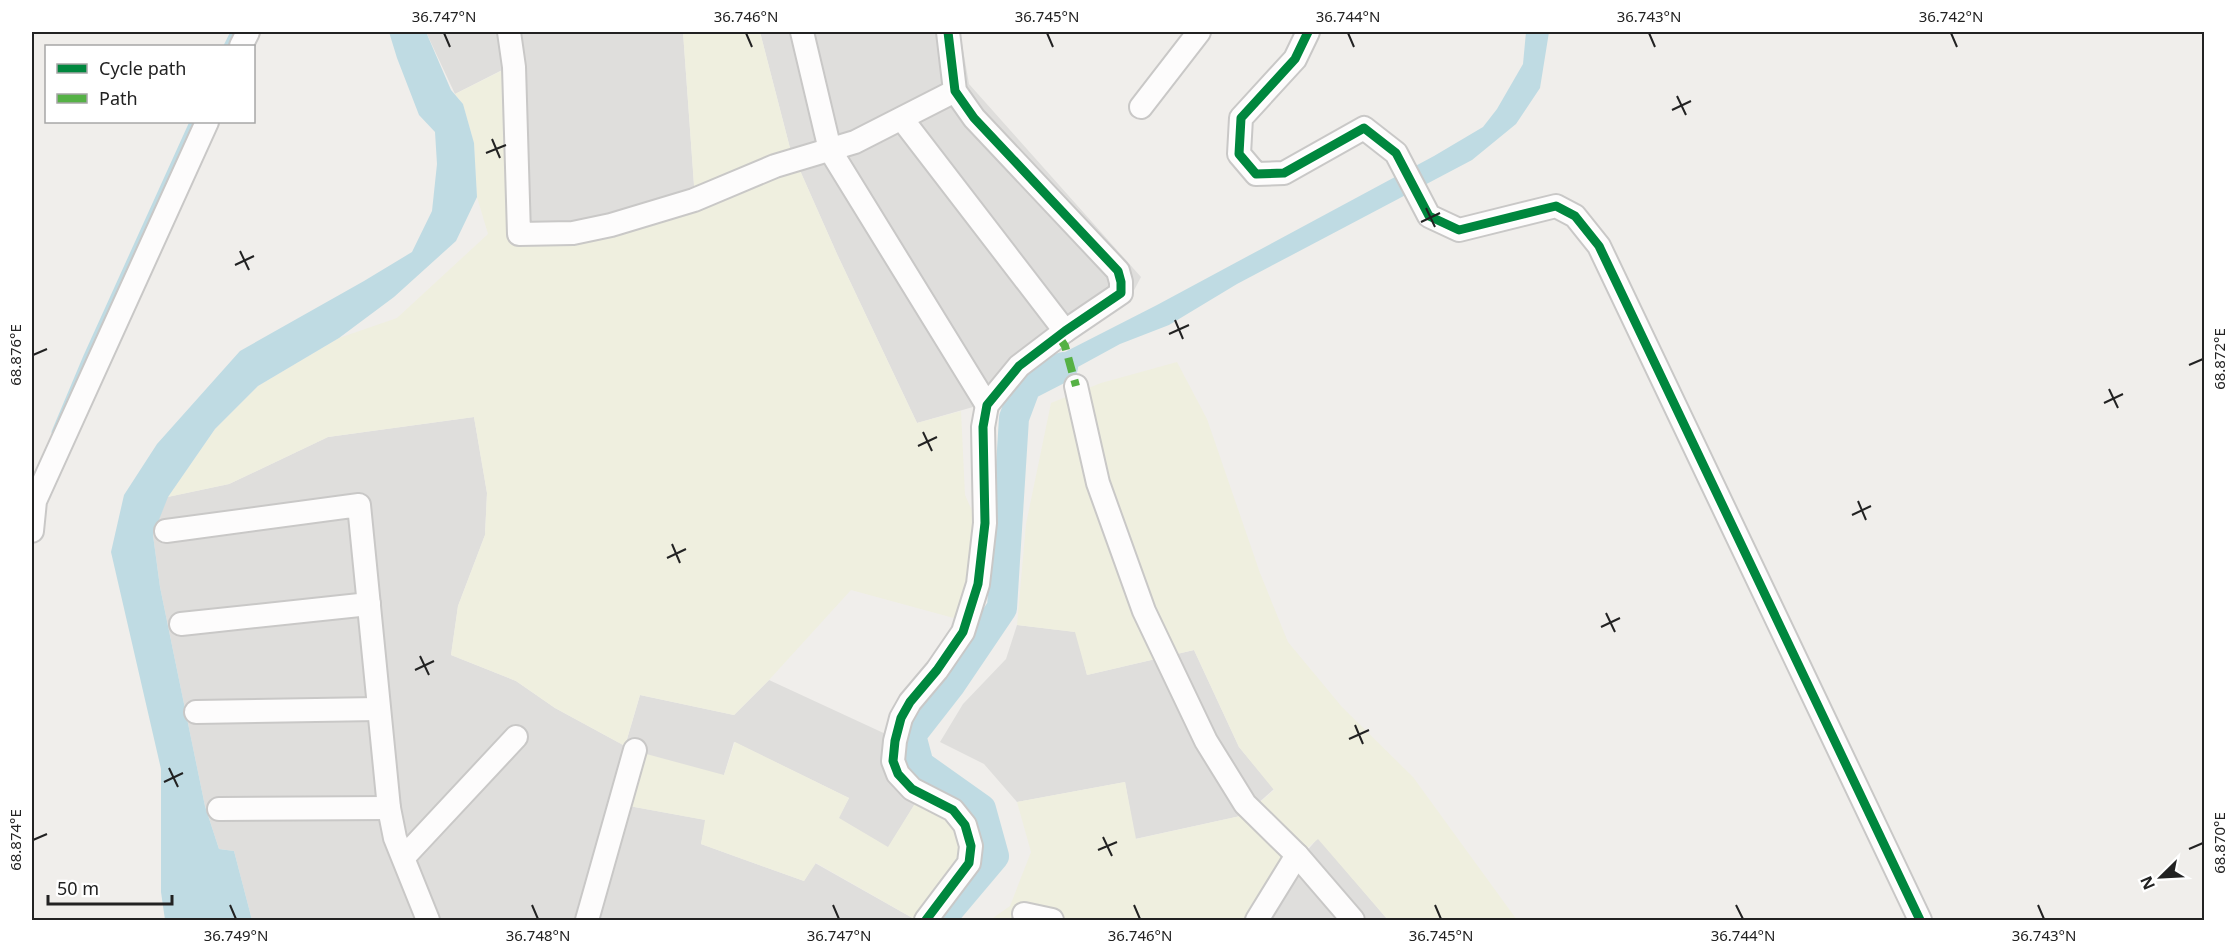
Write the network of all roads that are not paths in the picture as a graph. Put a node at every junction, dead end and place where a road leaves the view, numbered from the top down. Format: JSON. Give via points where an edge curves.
{"nodes":[{"id":1,"x":509,"y":32,"type":"edge"},
{"id":2,"x":802,"y":32,"type":"edge"},
{"id":3,"x":948,"y":32,"type":"edge"},
{"id":4,"x":1199,"y":32,"type":"edge"},
{"id":5,"x":1308,"y":32,"type":"edge"},
{"id":6,"x":955,"y":91,"type":"junction"},
{"id":7,"x":1141,"y":107,"type":"dead end"},
{"id":8,"x":902,"y":119,"type":"junction"},
{"id":9,"x":207,"y":123,"type":"edge"},
{"id":10,"x":830,"y":150,"type":"junction"},
{"id":11,"x":1065,"y":331,"type":"junction"},
{"id":12,"x":1076,"y":386,"type":"dead end"},
{"id":13,"x":987,"y":405,"type":"junction"},
{"id":14,"x":32,"y":531,"type":"edge"},
{"id":15,"x":166,"y":531,"type":"dead end"},
{"id":16,"x":369,"y":604,"type":"junction"},
{"id":17,"x":181,"y":624,"type":"dead end"},
{"id":18,"x":378,"y":709,"type":"junction"},
{"id":19,"x":196,"y":712,"type":"dead end"},
{"id":20,"x":516,"y":737,"type":"dead end"},
{"id":21,"x":635,"y":750,"type":"dead end"},
{"id":22,"x":388,"y":808,"type":"junction"},
{"id":23,"x":219,"y":809,"type":"dead end"},
{"id":24,"x":1297,"y":855,"type":"junction"},
{"id":25,"x":404,"y":857,"type":"junction"},
{"id":26,"x":1024,"y":914,"type":"dead end"},
{"id":27,"x":428,"y":921,"type":"edge"},
{"id":28,"x":587,"y":921,"type":"edge"},
{"id":29,"x":926,"y":921,"type":"edge"},
{"id":30,"x":1052,"y":921,"type":"edge"},
{"id":31,"x":1257,"y":921,"type":"edge"},
{"id":32,"x":1353,"y":921,"type":"edge"},
{"id":33,"x":1920,"y":921,"type":"edge"}],
"edges":[{"from":1,"to":10,"type":"street","via":[[514,68],[519,234],[573,233],[611,225],[694,200],[775,166]]},
{"from":2,"to":10,"type":"street"},
{"from":3,"to":6,"type":"street"},
{"from":4,"to":7,"type":"street"},
{"from":5,"to":33,"type":"street","via":[[1295,59],[1241,118],[1239,154],[1256,174],[1284,173],[1364,128],[1396,153],[1429,216],[1459,230],[1556,206],[1575,216],[1599,246]]},
{"from":6,"to":8,"type":"street"},
{"from":6,"to":11,"type":"street","via":[[974,118],[1118,271],[1121,293]]},
{"from":8,"to":10,"type":"street"},
{"from":8,"to":11,"type":"street"},
{"from":9,"to":14,"type":"street","via":[[35,501]]},
{"from":10,"to":13,"type":"street"},
{"from":11,"to":13,"type":"street","via":[[1019,366]]},
{"from":12,"to":24,"type":"street","via":[[1098,483],[1144,611],[1201,731],[1245,804]]},
{"from":13,"to":29,"type":"street","via":[[983,427],[985,523],[978,584],[963,632],[910,702],[895,741],[893,761],[898,774],[912,789],[953,810],[965,825],[971,846],[969,862]]},
{"from":15,"to":16,"type":"street","via":[[359,505]]},
{"from":16,"to":17,"type":"street"},
{"from":16,"to":18,"type":"street"},
{"from":18,"to":19,"type":"street"},
{"from":18,"to":22,"type":"street"},
{"from":20,"to":25,"type":"street"},
{"from":21,"to":28,"type":"street"},
{"from":22,"to":23,"type":"street"},
{"from":22,"to":25,"type":"street"},
{"from":24,"to":31,"type":"street"},
{"from":24,"to":32,"type":"street"},
{"from":25,"to":27,"type":"street"},
{"from":26,"to":30,"type":"street"}]}
